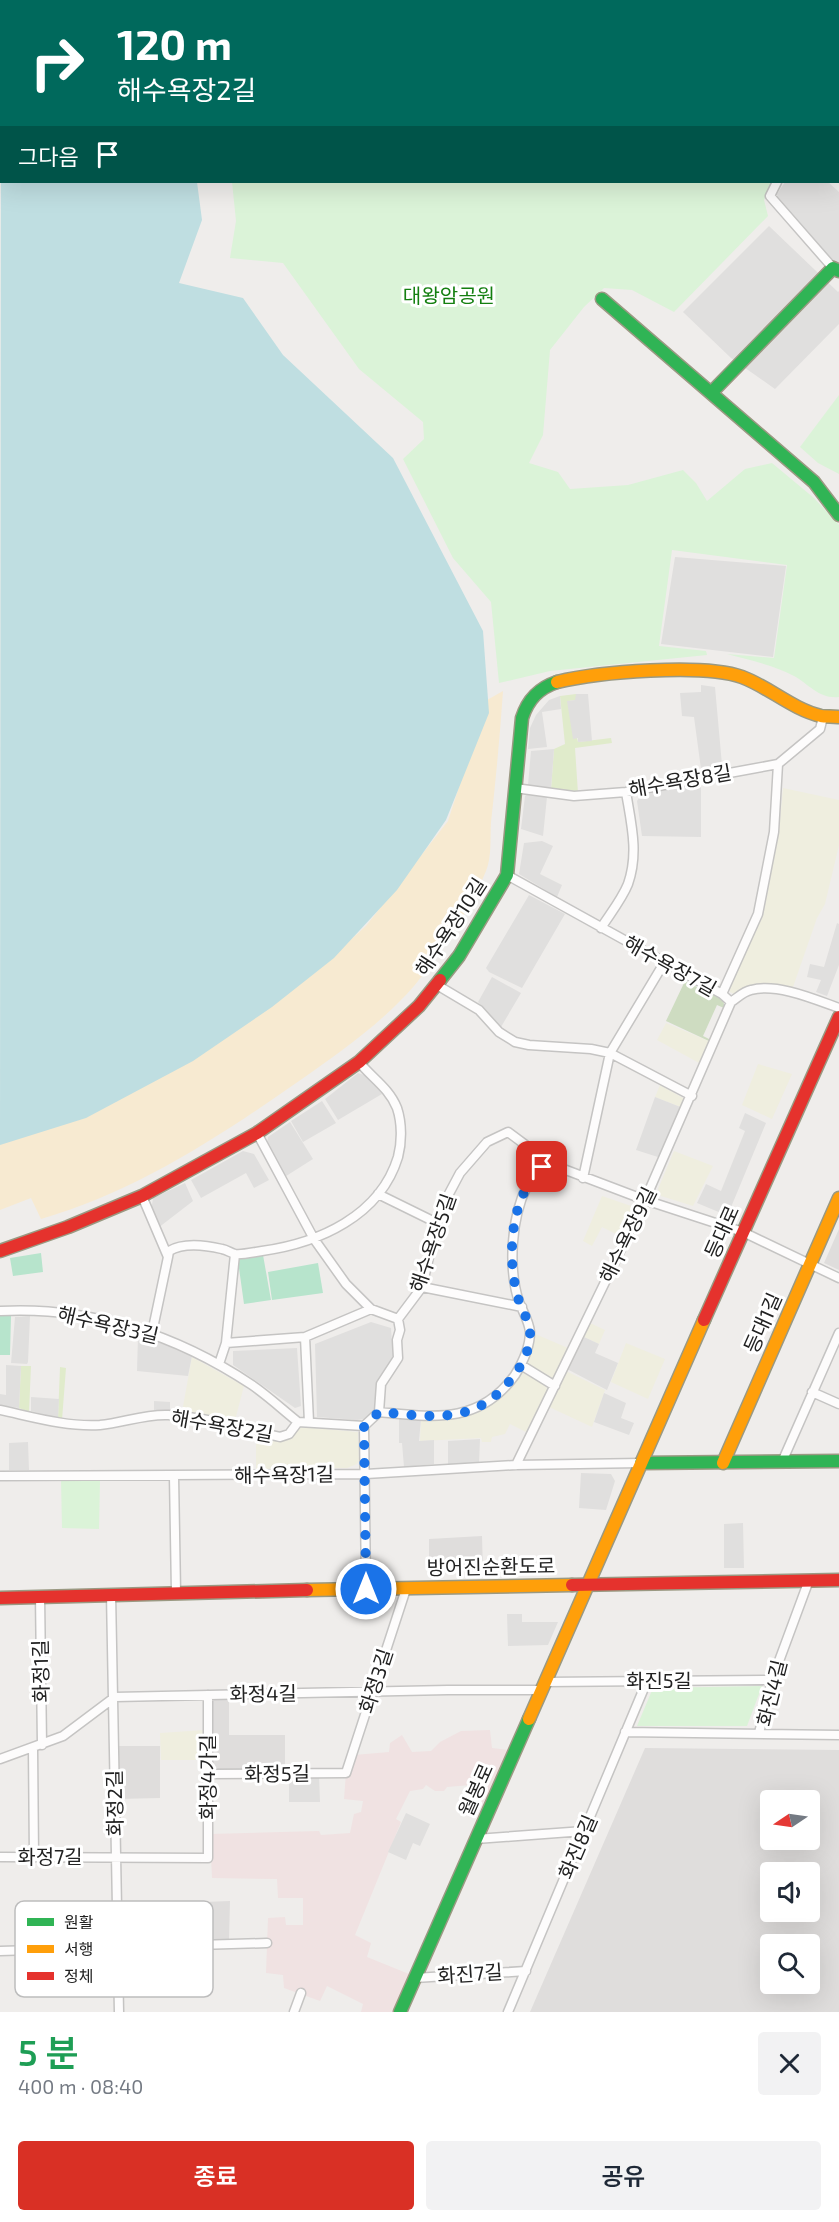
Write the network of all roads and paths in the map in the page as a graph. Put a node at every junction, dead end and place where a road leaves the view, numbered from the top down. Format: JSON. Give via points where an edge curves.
{"nodes":[{"id":1,"x":776,"y":183,"type":"edge"},
{"id":2,"x":836,"y":269,"type":"edge"},
{"id":3,"x":602,"y":299,"type":"dead end"},
{"id":4,"x":712,"y":392,"type":"junction"},
{"id":5,"x":839,"y":515,"type":"edge"},
{"id":6,"x":834,"y":716,"type":"edge"},
{"id":7,"x":778,"y":764,"type":"junction"},
{"id":8,"x":515,"y":788,"type":"junction"},
{"id":9,"x":626,"y":792,"type":"junction"},
{"id":10,"x":507,"y":875,"type":"junction"},
{"id":11,"x":601,"y":928,"type":"junction"},
{"id":12,"x":664,"y":963,"type":"junction"},
{"id":13,"x":437,"y":985,"type":"junction"},
{"id":14,"x":722,"y":994,"type":"junction"},
{"id":15,"x":731,"y":1002,"type":"junction"},
{"id":16,"x":839,"y":1008,"type":"edge"},
{"id":17,"x":839,"y":1017,"type":"edge"},
{"id":18,"x":610,"y":1053,"type":"junction"},
{"id":19,"x":360,"y":1062,"type":"junction"},
{"id":20,"x":692,"y":1096,"type":"junction"},
{"id":21,"x":256,"y":1133,"type":"junction"},
{"id":22,"x":547,"y":1161,"type":"junction"},
{"id":23,"x":583,"y":1178,"type":"junction"},
{"id":24,"x":378,"y":1194,"type":"junction"},
{"id":25,"x":142,"y":1196,"type":"junction"},
{"id":26,"x":839,"y":1198,"type":"edge"},
{"id":27,"x":645,"y":1200,"type":"junction"},
{"id":28,"x":437,"y":1223,"type":"junction"},
{"id":29,"x":743,"y":1232,"type":"junction"},
{"id":30,"x":314,"y":1239,"type":"junction"},
{"id":31,"x":0,"y":1251,"type":"edge"},
{"id":32,"x":235,"y":1254,"type":"junction"},
{"id":33,"x":168,"y":1257,"type":"junction"},
{"id":34,"x":810,"y":1264,"type":"junction"},
{"id":35,"x":839,"y":1278,"type":"edge"},
{"id":36,"x":422,"y":1287,"type":"junction"},
{"id":37,"x":522,"y":1307,"type":"junction"},
{"id":38,"x":371,"y":1309,"type":"junction"},
{"id":39,"x":0,"y":1311,"type":"edge"},
{"id":40,"x":398,"y":1319,"type":"junction"},
{"id":41,"x":153,"y":1333,"type":"junction"},
{"id":42,"x":305,"y":1337,"type":"junction"},
{"id":43,"x":838,"y":1339,"type":"edge"},
{"id":44,"x":226,"y":1343,"type":"junction"},
{"id":45,"x":219,"y":1364,"type":"junction"},
{"id":46,"x":521,"y":1365,"type":"junction"},
{"id":47,"x":555,"y":1386,"type":"junction"},
{"id":48,"x":812,"y":1392,"type":"junction"},
{"id":49,"x":839,"y":1404,"type":"edge"},
{"id":50,"x":0,"y":1410,"type":"edge"},
{"id":51,"x":379,"y":1412,"type":"junction"},
{"id":52,"x":298,"y":1422,"type":"junction"},
{"id":53,"x":309,"y":1422,"type":"junction"},
{"id":54,"x":364,"y":1426,"type":"junction"},
{"id":55,"x":839,"y":1461,"type":"edge"},
{"id":56,"x":782,"y":1462,"type":"junction"},
{"id":57,"x":641,"y":1463,"type":"junction"},
{"id":58,"x":723,"y":1463,"type":"junction"},
{"id":59,"x":516,"y":1465,"type":"junction"},
{"id":60,"x":366,"y":1474,"type":"junction"},
{"id":61,"x":0,"y":1476,"type":"edge"},
{"id":62,"x":174,"y":1476,"type":"junction"},
{"id":63,"x":810,"y":1580,"type":"junction"},
{"id":64,"x":839,"y":1580,"type":"edge"},
{"id":65,"x":588,"y":1585,"type":"junction"},
{"id":66,"x":366,"y":1589,"type":"junction"},
{"id":67,"x":406,"y":1589,"type":"junction"},
{"id":68,"x":176,"y":1592,"type":"junction"},
{"id":69,"x":111,"y":1594,"type":"junction"},
{"id":70,"x":40,"y":1596,"type":"junction"},
{"id":71,"x":0,"y":1598,"type":"edge"},
{"id":72,"x":772,"y":1680,"type":"junction"},
{"id":73,"x":647,"y":1681,"type":"junction"},
{"id":74,"x":544,"y":1686,"type":"junction"},
{"id":75,"x":373,"y":1691,"type":"junction"},
{"id":76,"x":208,"y":1695,"type":"junction"},
{"id":77,"x":113,"y":1699,"type":"junction"},
{"id":78,"x":625,"y":1732,"type":"junction"},
{"id":79,"x":759,"y":1733,"type":"junction"},
{"id":80,"x":839,"y":1735,"type":"edge"},
{"id":81,"x":42,"y":1745,"type":"junction"},
{"id":82,"x":33,"y":1748,"type":"junction"},
{"id":83,"x":0,"y":1759,"type":"edge"},
{"id":84,"x":346,"y":1773,"type":"joint"},
{"id":85,"x":208,"y":1774,"type":"junction"},
{"id":86,"x":584,"y":1831,"type":"junction"},
{"id":87,"x":476,"y":1839,"type":"junction"},
{"id":88,"x":0,"y":1857,"type":"edge"},
{"id":89,"x":34,"y":1857,"type":"junction"},
{"id":90,"x":116,"y":1857,"type":"junction"},
{"id":91,"x":208,"y":1858,"type":"joint"},
{"id":92,"x":117,"y":1901,"type":"edge"},
{"id":93,"x":267,"y":1942,"type":"dead end"},
{"id":94,"x":213,"y":1944,"type":"edge"},
{"id":95,"x":15,"y":1950,"type":"edge"},
{"id":96,"x":0,"y":1951,"type":"edge"},
{"id":97,"x":526,"y":1971,"type":"junction"},
{"id":98,"x":415,"y":1978,"type":"junction"},
{"id":99,"x":301,"y":1993,"type":"dead end"},
{"id":100,"x":119,"y":1997,"type":"edge"},
{"id":101,"x":119,"y":2012,"type":"edge"},
{"id":102,"x":294,"y":2012,"type":"edge"},
{"id":103,"x":400,"y":2012,"type":"edge"},
{"id":104,"x":508,"y":2012,"type":"edge"}],
"edges":[{"from":1,"to":2,"type":"street","via":[[770,196]]},
{"from":2,"to":4,"type":"street"},
{"from":3,"to":4,"type":"street"},
{"from":4,"to":5,"type":"street","via":[[814,483]]},
{"from":6,"to":7,"type":"street","name":"해수욕장8길"},
{"from":6,"to":8,"type":"street","name":"해수욕장10길","via":[[751,680],[722,672],[693,670],[566,680],[548,685],[526,705]]},
{"from":7,"to":9,"type":"street","name":"해수욕장8길"},
{"from":7,"to":14,"type":"street","via":[[774,832],[758,914]]},
{"from":8,"to":9,"type":"street","name":"해수욕장8길","via":[[574,796]]},
{"from":8,"to":10,"type":"street","name":"해수욕장10길"},
{"from":9,"to":11,"type":"street","via":[[634,861],[627,885]]},
{"from":10,"to":11,"type":"street","name":"해수욕장7길"},
{"from":10,"to":13,"type":"street","name":"해수욕장10길"},
{"from":11,"to":12,"type":"street","name":"해수욕장7길"},
{"from":12,"to":14,"type":"street","name":"해수욕장7길"},
{"from":12,"to":18,"type":"street"},
{"from":13,"to":18,"type":"street","via":[[479,1010],[499,1032],[515,1042]]},
{"from":13,"to":19,"type":"street","name":"해수욕장10길"},
{"from":14,"to":15,"type":"street","name":"해수욕장7길"},
{"from":15,"to":16,"type":"street","name":"해수욕장7길","via":[[750,990],[766,988],[798,993]]},
{"from":15,"to":20,"type":"street","name":"해수욕장9길"},
{"from":17,"to":29,"type":"street","name":"등대로"},
{"from":18,"to":20,"type":"street"},
{"from":18,"to":23,"type":"street"},
{"from":19,"to":21,"type":"street","name":"해수욕장10길"},
{"from":19,"to":24,"type":"street","via":[[390,1094],[401,1127],[394,1168]]},
{"from":20,"to":27,"type":"street","name":"해수욕장9길"},
{"from":21,"to":25,"type":"street","name":"해수욕장10길"},
{"from":21,"to":30,"type":"street"},
{"from":22,"to":23,"type":"street","name":"해수욕장5길"},
{"from":22,"to":28,"type":"street","name":"해수욕장5길","via":[[508,1132],[487,1142],[460,1173]]},
{"from":22,"to":37,"type":"street","via":[[528,1184],[516,1218],[513,1260]]},
{"from":23,"to":27,"type":"street","name":"해수욕장5길"},
{"from":24,"to":28,"type":"street"},
{"from":24,"to":30,"type":"street","via":[[346,1223]]},
{"from":25,"to":31,"type":"street","name":"해수욕장10길"},
{"from":25,"to":33,"type":"street"},
{"from":26,"to":34,"type":"street","name":"등대1길"},
{"from":27,"to":29,"type":"street","name":"해수욕장5길"},
{"from":27,"to":47,"type":"street","name":"해수욕장9길"},
{"from":28,"to":36,"type":"street","name":"해수욕장5길"},
{"from":29,"to":34,"type":"street","name":"해수욕장5길"},
{"from":29,"to":57,"type":"street","name":"등대로"},
{"from":30,"to":32,"type":"street"},
{"from":30,"to":38,"type":"street","via":[[346,1284]]},
{"from":32,"to":33,"type":"street","via":[[187,1245],[169,1251]]},
{"from":32,"to":44,"type":"street"},
{"from":33,"to":41,"type":"street"},
{"from":34,"to":35,"type":"street","name":"해수욕장5길"},
{"from":34,"to":58,"type":"street","name":"등대1길"},
{"from":36,"to":37,"type":"street"},
{"from":36,"to":40,"type":"street","name":"해수욕장5길"},
{"from":37,"to":46,"type":"street","via":[[530,1332]]},
{"from":38,"to":40,"type":"street"},
{"from":38,"to":42,"type":"street"},
{"from":39,"to":41,"type":"street","name":"해수욕장3길","via":[[34,1309],[97,1318]]},
{"from":40,"to":51,"type":"street","via":[[398,1358],[381,1384]]},
{"from":41,"to":45,"type":"street","name":"해수욕장3길"},
{"from":42,"to":44,"type":"street"},
{"from":42,"to":53,"type":"street"},
{"from":43,"to":48,"type":"street"},
{"from":44,"to":45,"type":"street"},
{"from":45,"to":52,"type":"street","name":"해수욕장3길"},
{"from":46,"to":47,"type":"street"},
{"from":46,"to":51,"type":"street","via":[[504,1390],[465,1412],[447,1416]]},
{"from":47,"to":59,"type":"street","name":"해수욕장9길"},
{"from":48,"to":49,"type":"street"},
{"from":48,"to":56,"type":"street"},
{"from":50,"to":52,"type":"street","name":"해수욕장2길","via":[[77,1426],[166,1415],[208,1420],[280,1437],[289,1434]]},
{"from":51,"to":54,"type":"street"},
{"from":52,"to":53,"type":"street","name":"해수욕장2길"},
{"from":53,"to":54,"type":"street","name":"해수욕장2길"},
{"from":54,"to":60,"type":"street"},
{"from":55,"to":56,"type":"street"},
{"from":56,"to":58,"type":"street"},
{"from":57,"to":58,"type":"street"},
{"from":57,"to":59,"type":"street","name":"해수욕장1길"},
{"from":57,"to":65,"type":"street","name":"등대로"},
{"from":59,"to":60,"type":"street","name":"해수욕장1길"},
{"from":60,"to":62,"type":"street","name":"해수욕장1길"},
{"from":60,"to":66,"type":"street"},
{"from":61,"to":62,"type":"street","name":"해수욕장1길"},
{"from":62,"to":68,"type":"street"},
{"from":63,"to":64,"type":"street","name":"방어진순환도로"},
{"from":63,"to":65,"type":"street","name":"방어진순환도로"},
{"from":63,"to":72,"type":"street","name":"화진4길"},
{"from":65,"to":67,"type":"street","name":"방어진순환도로"},
{"from":65,"to":74,"type":"street","name":"월봉로"},
{"from":66,"to":67,"type":"street","name":"방어진순환도로"},
{"from":66,"to":68,"type":"street","name":"방어진순환도로"},
{"from":67,"to":75,"type":"street","name":"화정3길"},
{"from":68,"to":69,"type":"street","name":"방어진순환도로"},
{"from":69,"to":70,"type":"street","name":"방어진순환도로"},
{"from":69,"to":77,"type":"street","name":"화정2길"},
{"from":70,"to":71,"type":"street","name":"방어진순환도로"},
{"from":70,"to":81,"type":"street","name":"화정1길"},
{"from":72,"to":73,"type":"street","name":"화진5길"},
{"from":72,"to":79,"type":"street","name":"화진4길"},
{"from":73,"to":74,"type":"street","name":"화진5길"},
{"from":73,"to":78,"type":"street","name":"화진8길"},
{"from":74,"to":75,"type":"street","name":"화정4길"},
{"from":74,"to":87,"type":"street","name":"월봉로"},
{"from":75,"to":76,"type":"street","name":"화정4길"},
{"from":75,"to":84,"type":"street","name":"화정3길"},
{"from":76,"to":77,"type":"street","name":"화정4길"},
{"from":76,"to":85,"type":"street","name":"화정4가길"},
{"from":77,"to":81,"type":"street","via":[[63,1736]]},
{"from":77,"to":90,"type":"street","name":"화정2길"},
{"from":78,"to":79,"type":"street"},
{"from":78,"to":86,"type":"street","name":"화진8길"},
{"from":79,"to":80,"type":"street","name":"화진4길"},
{"from":81,"to":82,"type":"street"},
{"from":82,"to":83,"type":"street"},
{"from":82,"to":89,"type":"street"},
{"from":84,"to":85,"type":"street","name":"화정5길"},
{"from":85,"to":91,"type":"street","name":"화정4가길"},
{"from":86,"to":87,"type":"street"},
{"from":86,"to":97,"type":"street","name":"화진8길"},
{"from":87,"to":98,"type":"street","name":"월봉로"},
{"from":88,"to":89,"type":"street","name":"화정7길"},
{"from":89,"to":90,"type":"street","name":"화정7길"},
{"from":90,"to":91,"type":"street","name":"화정7길"},
{"from":90,"to":92,"type":"street","name":"화정2길"},
{"from":93,"to":94,"type":"street"},
{"from":95,"to":96,"type":"street"},
{"from":97,"to":98,"type":"street","name":"화진7길"},
{"from":97,"to":104,"type":"street","name":"화진8길"},
{"from":98,"to":103,"type":"street","name":"월봉로"},
{"from":99,"to":102,"type":"street"},
{"from":100,"to":101,"type":"street","name":"화정2길"}]}
